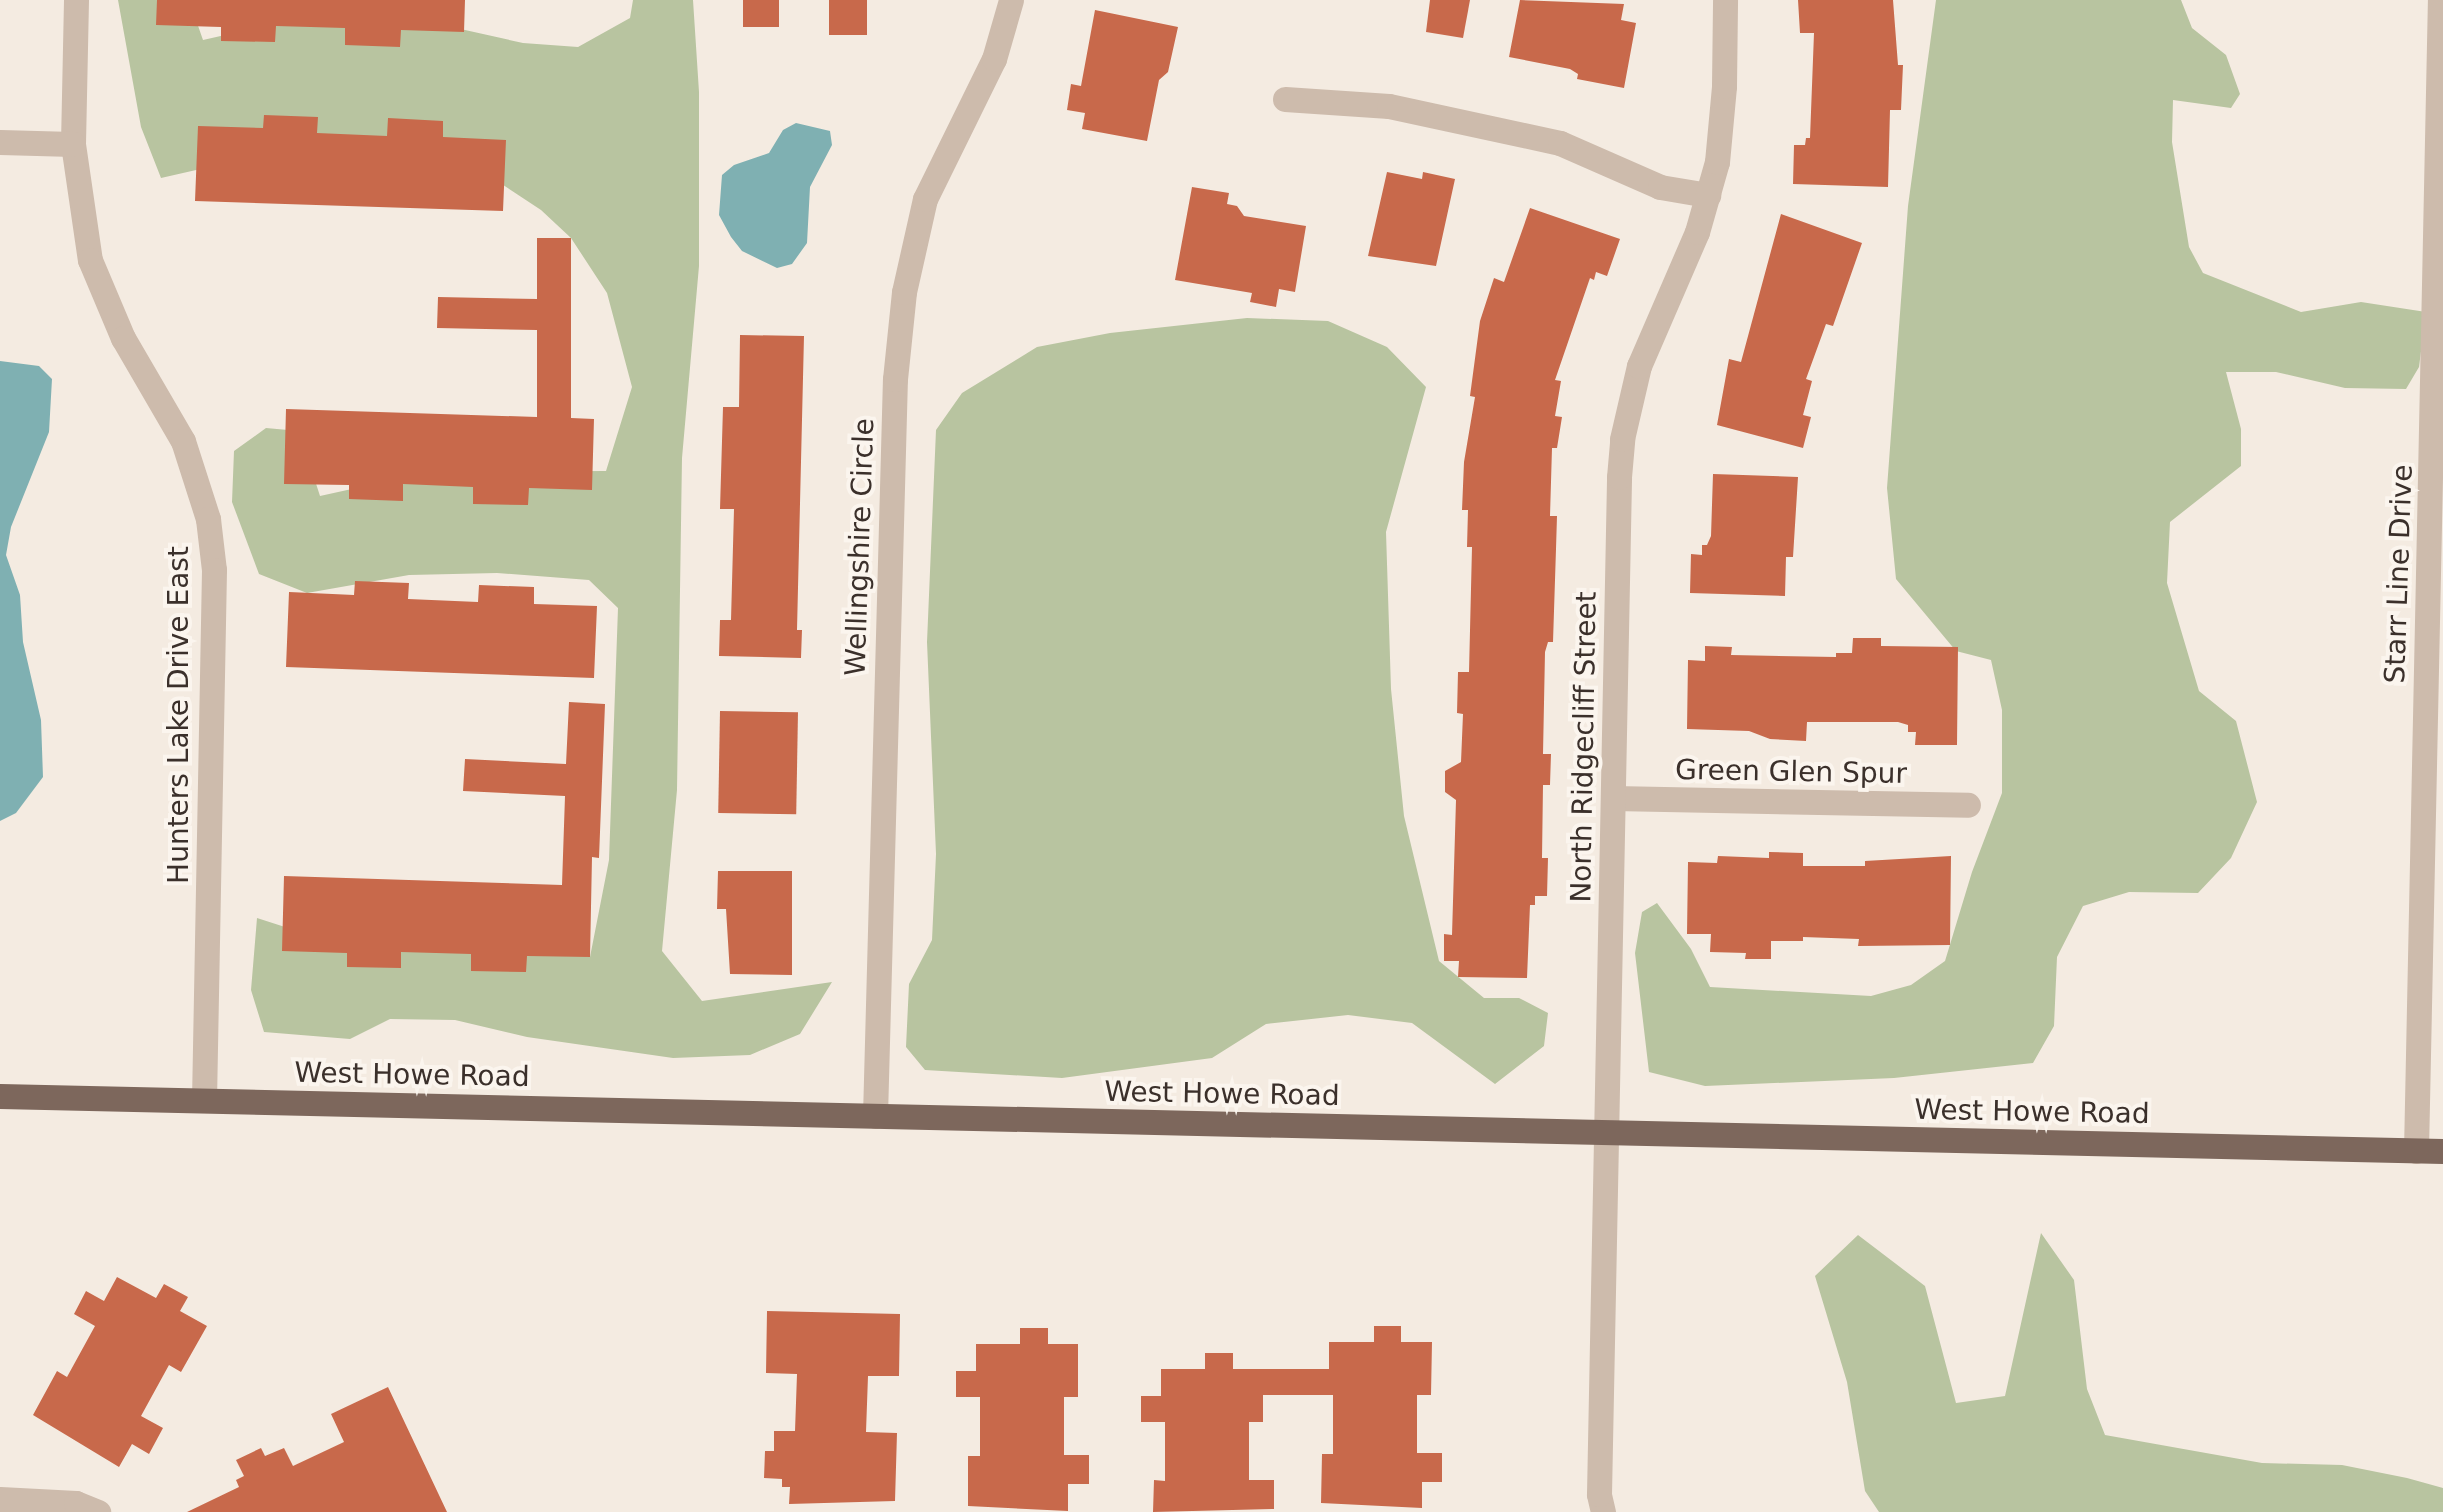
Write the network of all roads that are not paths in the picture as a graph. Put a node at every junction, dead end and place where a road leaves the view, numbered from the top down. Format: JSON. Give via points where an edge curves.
{"nodes":[{"id":1,"x":76,"y":0,"type":"edge"},
{"id":2,"x":1010,"y":0,"type":"edge"},
{"id":3,"x":1725,"y":0,"type":"edge"},
{"id":4,"x":2440,"y":0,"type":"edge"},
{"id":5,"x":1286,"y":99,"type":"dead end"},
{"id":6,"x":0,"y":142,"type":"edge"},
{"id":7,"x":73,"y":144,"type":"junction"},
{"id":8,"x":1708,"y":194,"type":"junction"},
{"id":9,"x":1613,"y":798,"type":"junction"},
{"id":10,"x":1968,"y":805,"type":"dead end"},
{"id":11,"x":0,"y":1096,"type":"edge"},
{"id":12,"x":204,"y":1100,"type":"junction"},
{"id":13,"x":875,"y":1116,"type":"junction"},
{"id":14,"x":1606,"y":1132,"type":"junction"},
{"id":15,"x":2416,"y":1151,"type":"junction"},
{"id":16,"x":2443,"y":1151,"type":"edge"},
{"id":17,"x":0,"y":1498,"type":"edge"},
{"id":18,"x":98,"y":1512,"type":"edge"},
{"id":19,"x":1603,"y":1512,"type":"edge"}],
"edges":[{"from":1,"to":7,"type":"street","name":"Hunters Lake Drive East"},
{"from":2,"to":13,"type":"street","name":"Wellingshire Circle","via":[[994,59],[925,199],[904,292],[895,380]]},
{"from":3,"to":8,"type":"street","name":"North Ridgecliff Street","via":[[1724,86]]},
{"from":4,"to":15,"type":"street","name":"Starr Line Drive"},
{"from":5,"to":8,"type":"street","via":[[1389,106],[1560,143],[1660,187]]},
{"from":6,"to":7,"type":"street"},
{"from":7,"to":12,"type":"street","name":"Hunters Lake Drive East","via":[[98,286],[183,441],[208,519],[214,570]]},
{"from":8,"to":9,"type":"street","name":"North Ridgecliff Street","via":[[1640,366],[1622,439]]},
{"from":9,"to":10,"type":"street","name":"Green Glen Spur"},
{"from":9,"to":14,"type":"street","name":"North Ridgecliff Street"},
{"from":11,"to":12,"type":"main road","name":"West Howe Road"},
{"from":12,"to":13,"type":"main road","name":"West Howe Road"},
{"from":13,"to":14,"type":"main road","name":"West Howe Road"},
{"from":14,"to":15,"type":"main road","name":"West Howe Road"},
{"from":14,"to":19,"type":"street","name":"North Ridgecliff Street"},
{"from":15,"to":16,"type":"main road","name":"West Howe Road"},
{"from":17,"to":18,"type":"street"}]}
